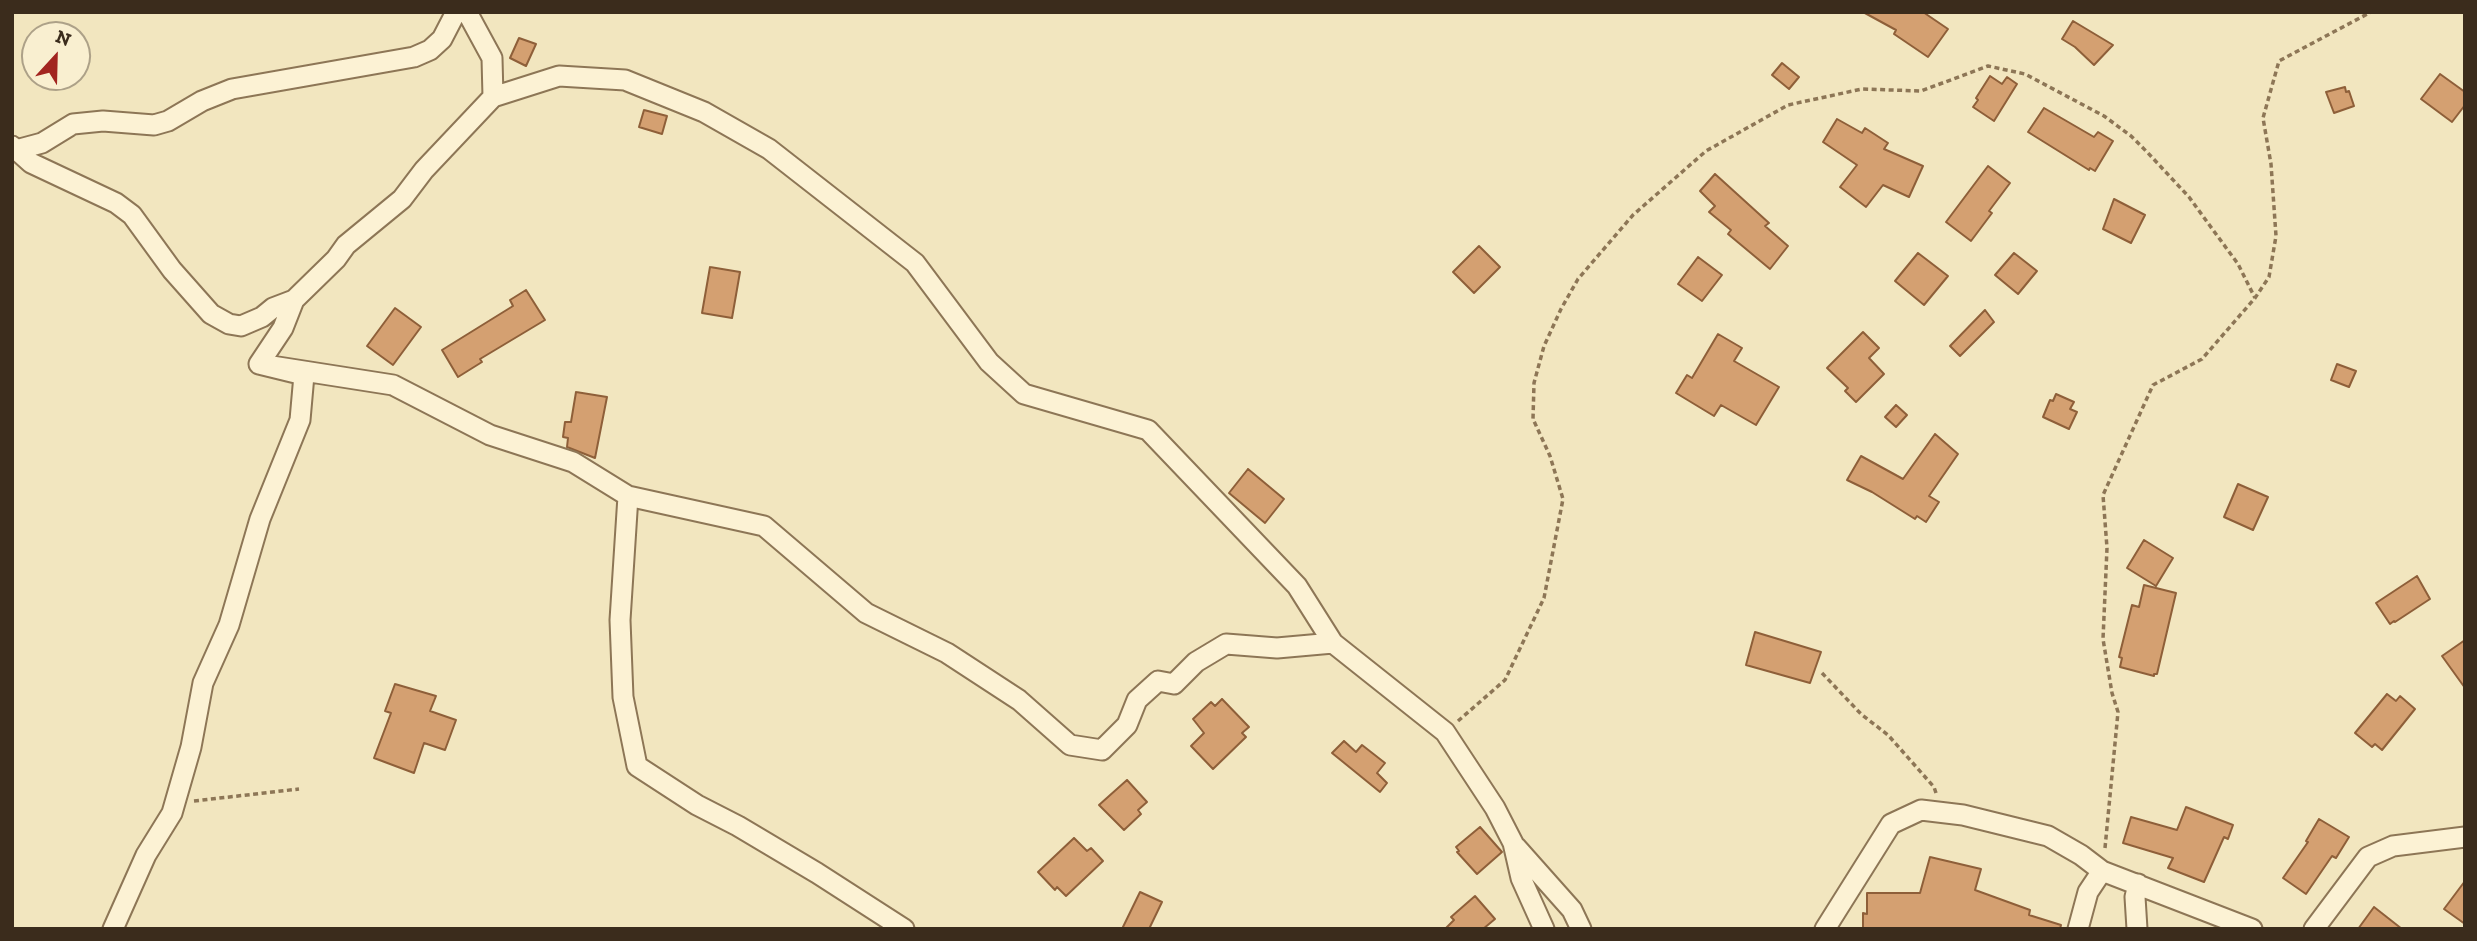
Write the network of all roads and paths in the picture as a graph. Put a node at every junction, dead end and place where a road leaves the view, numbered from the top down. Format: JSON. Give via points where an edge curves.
{"nodes":[{"id":1,"x":456,"y":12,"type":"edge"},
{"id":2,"x":467,"y":12,"type":"edge"},
{"id":3,"x":2371,"y":12,"type":"edge"},
{"id":4,"x":493,"y":97,"type":"junction"},
{"id":5,"x":14,"y":148,"type":"edge"},
{"id":6,"x":2255,"y":298,"type":"junction"},
{"id":7,"x":294,"y":300,"type":"junction"},
{"id":8,"x":259,"y":364,"type":"junction"},
{"id":9,"x":628,"y":496,"type":"junction"},
{"id":10,"x":1333,"y":643,"type":"junction"},
{"id":11,"x":1822,"y":673,"type":"dead end"},
{"id":12,"x":1445,"y":733,"type":"junction"},
{"id":13,"x":299,"y":789,"type":"dead end"},
{"id":14,"x":175,"y":803,"type":"junction"},
{"id":15,"x":1941,"y":812,"type":"junction"},
{"id":16,"x":2465,"y":837,"type":"edge"},
{"id":17,"x":1513,"y":843,"type":"junction"},
{"id":18,"x":2102,"y":871,"type":"junction"},
{"id":19,"x":2138,"y":884,"type":"junction"},
{"id":20,"x":113,"y":929,"type":"edge"},
{"id":21,"x":904,"y":929,"type":"edge"},
{"id":22,"x":1544,"y":929,"type":"edge"},
{"id":23,"x":1581,"y":929,"type":"edge"},
{"id":24,"x":1825,"y":929,"type":"edge"},
{"id":25,"x":2078,"y":929,"type":"edge"},
{"id":26,"x":2137,"y":929,"type":"edge"},
{"id":27,"x":2252,"y":929,"type":"edge"},
{"id":28,"x":2314,"y":929,"type":"edge"}],
"edges":[{"from":1,"to":5,"type":"street","via":[[442,39],[414,57],[232,89],[154,125],[73,124],[42,143]]},
{"from":2,"to":4,"type":"street","via":[[492,58]]},
{"from":3,"to":6,"type":"path","via":[[2279,61],[2263,118],[2276,236],[2269,277]]},
{"from":4,"to":7,"type":"street","via":[[402,199],[346,245]]},
{"from":4,"to":10,"type":"street","via":[[559,76],[625,80],[704,112],[769,149],[915,263],[989,362],[1024,394],[1148,430],[1297,586]]},
{"from":5,"to":7,"type":"street","via":[[31,163],[132,215],[211,314],[229,324],[241,326]]},
{"from":6,"to":12,"type":"path","via":[[2238,264],[2189,197],[2148,153],[2104,116],[2025,74],[1988,66],[1921,91],[1862,89],[1788,105],[1706,151],[1633,215],[1578,279],[1561,309],[1534,383],[1533,419],[1563,499],[1544,598],[1505,680]]},
{"from":6,"to":18,"type":"path","via":[[2202,359],[2153,385],[2103,495],[2107,548],[2103,639],[2118,712]]},
{"from":7,"to":8,"type":"street","via":[[283,328]]},
{"from":8,"to":9,"type":"street","via":[[393,385],[490,435],[573,462]]},
{"from":8,"to":14,"type":"street","via":[[304,375],[300,420],[260,519],[229,625],[204,683]]},
{"from":9,"to":10,"type":"street","via":[[764,526],[866,613],[947,653],[1019,700],[1070,745],[1102,750],[1127,726],[1137,700],[1158,681],[1174,684],[1196,662],[1226,644],[1277,648]]},
{"from":9,"to":21,"type":"street","via":[[620,620],[623,697],[637,766]]},
{"from":10,"to":12,"type":"street"},
{"from":11,"to":15,"type":"path","via":[[1888,735],[1934,787]]},
{"from":12,"to":17,"type":"street"},
{"from":13,"to":14,"type":"path"},
{"from":14,"to":20,"type":"street"},
{"from":15,"to":18,"type":"street","via":[[2048,836]]},
{"from":15,"to":24,"type":"street","via":[[1921,810],[1891,824]]},
{"from":16,"to":28,"type":"street","via":[[2393,846],[2368,857]]},
{"from":17,"to":22,"type":"street","via":[[1521,878]]},
{"from":17,"to":23,"type":"street","via":[[1572,910]]},
{"from":18,"to":19,"type":"street"},
{"from":18,"to":25,"type":"street","via":[[2088,892]]},
{"from":19,"to":26,"type":"street"},
{"from":19,"to":27,"type":"street"}]}
